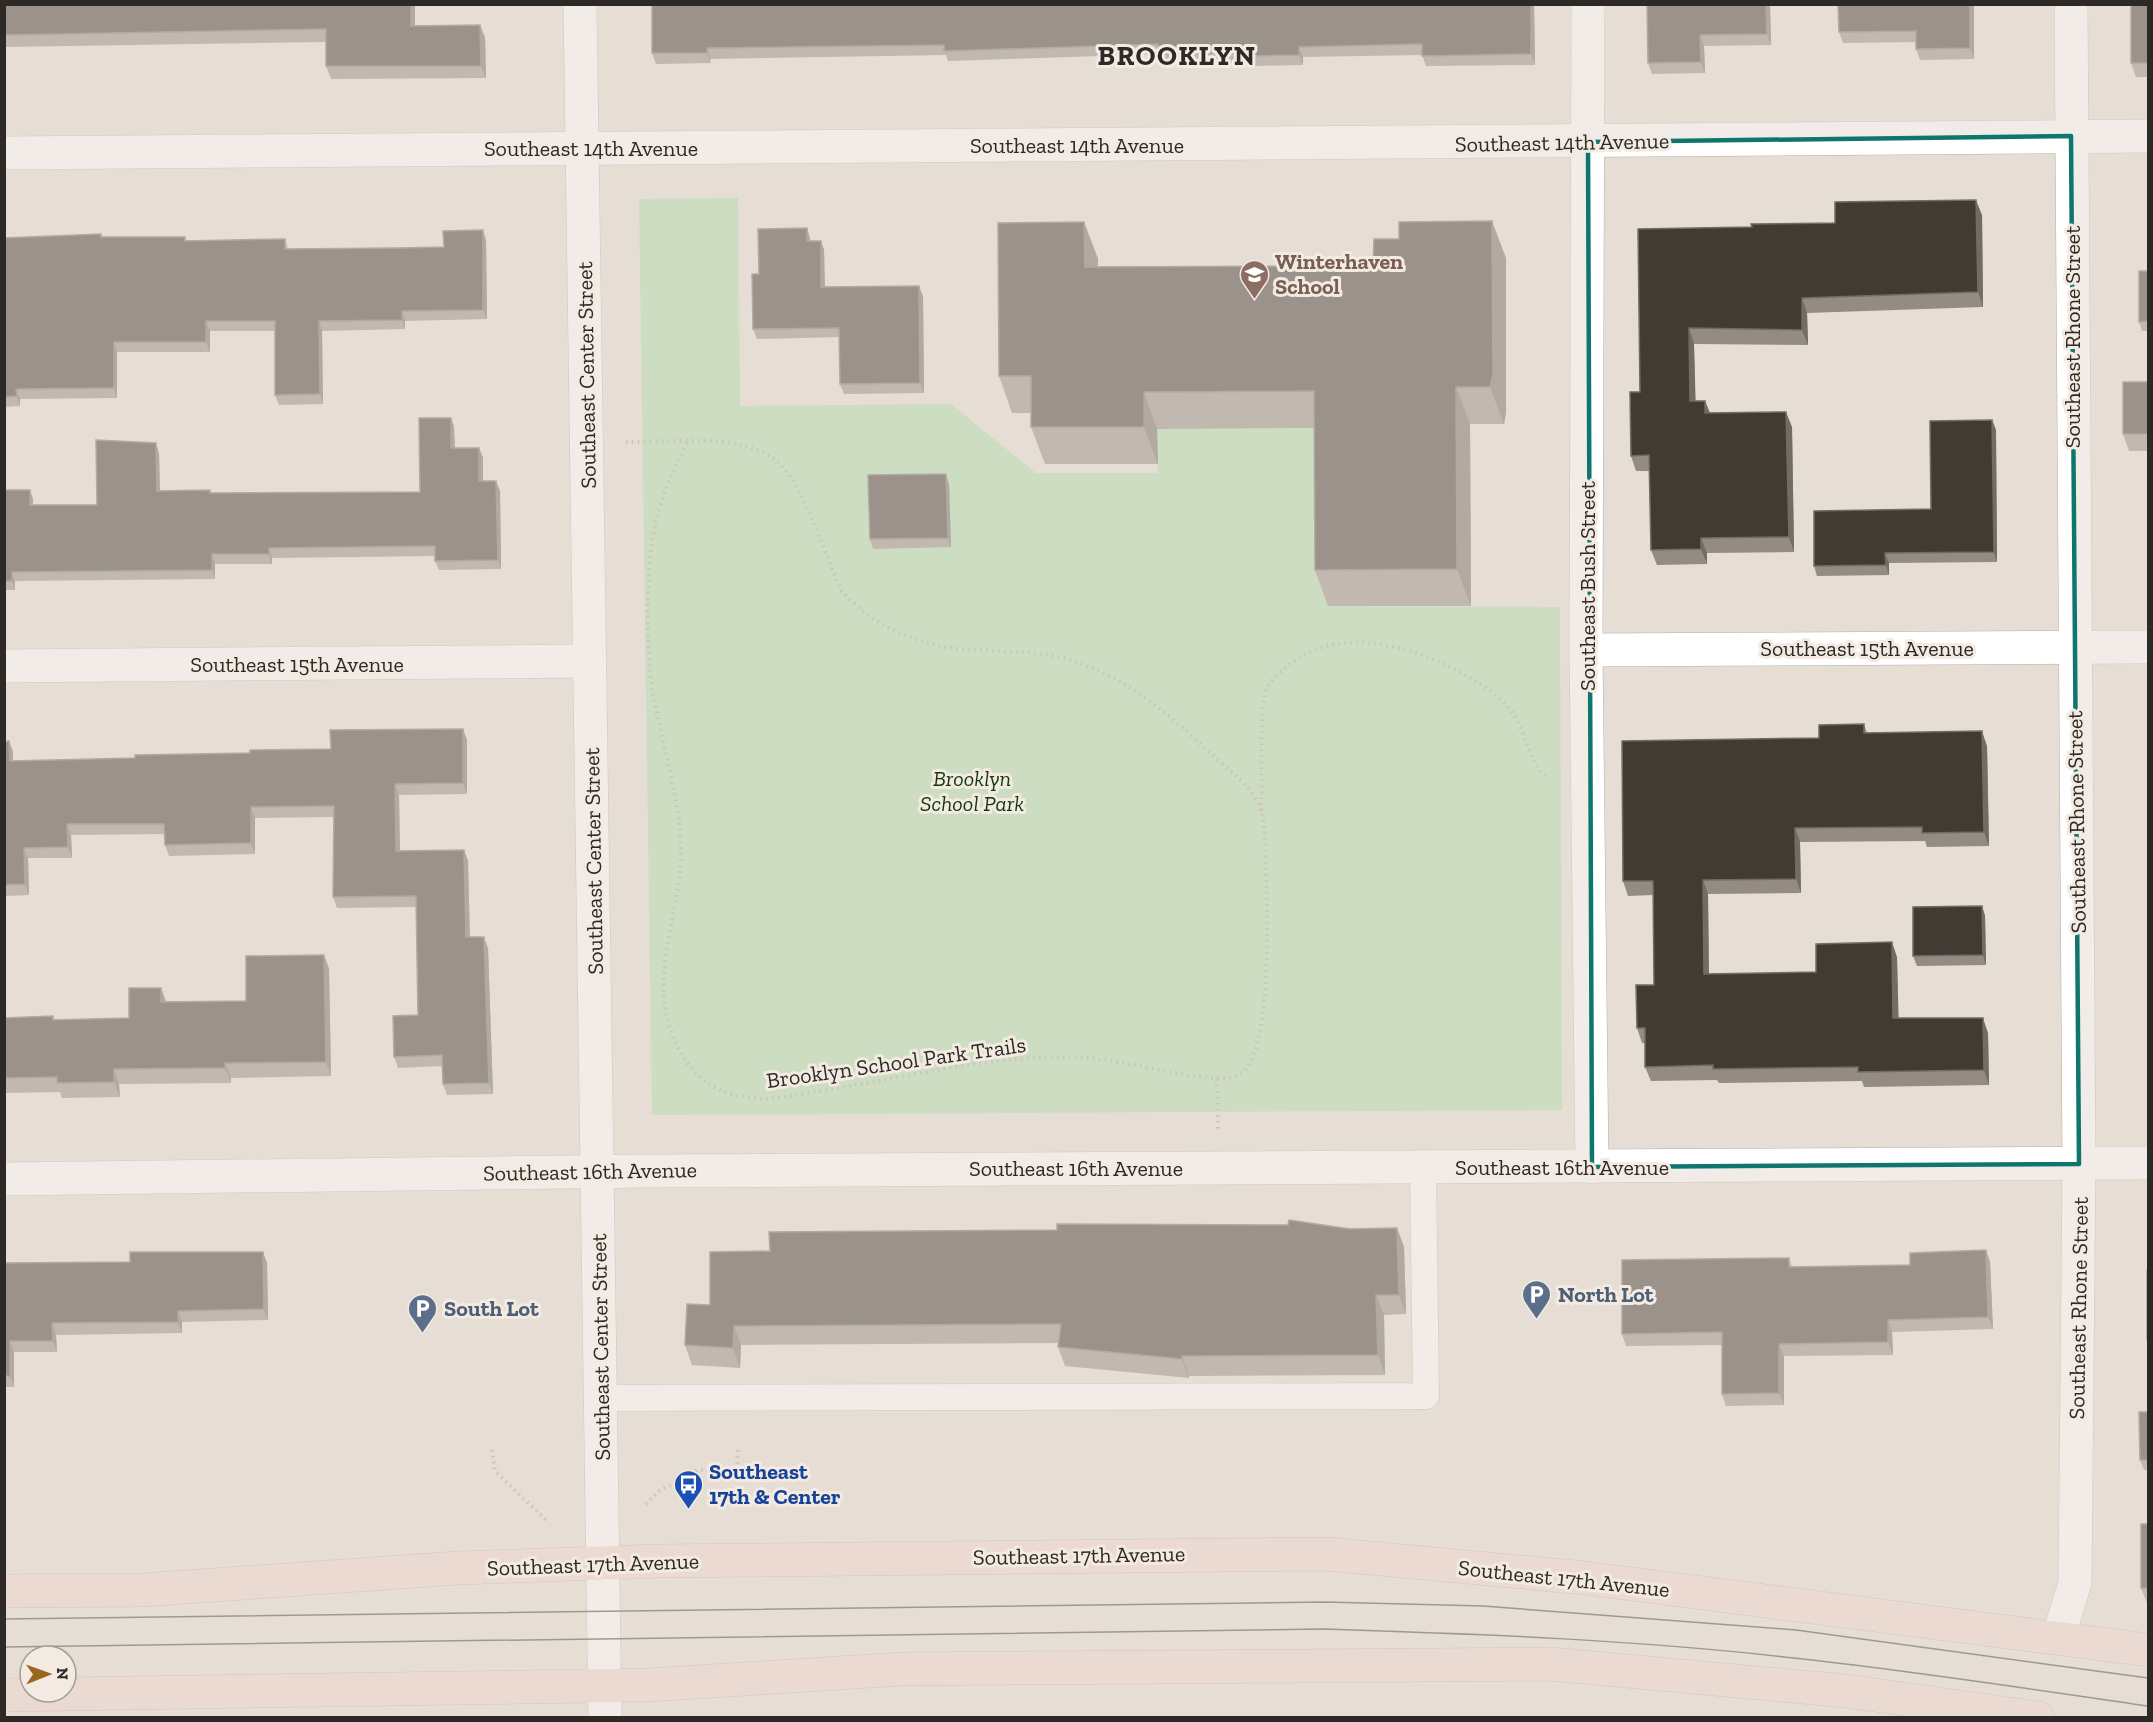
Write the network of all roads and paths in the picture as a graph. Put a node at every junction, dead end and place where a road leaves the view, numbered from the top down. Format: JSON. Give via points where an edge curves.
{"nodes":[{"id":1,"x":580,"y":4,"type":"edge"},
{"id":2,"x":1588,"y":4,"type":"edge"},
{"id":3,"x":2071,"y":4,"type":"edge"},
{"id":4,"x":2071,"y":136,"type":"junction"},
{"id":5,"x":2148,"y":136,"type":"edge"},
{"id":6,"x":1588,"y":142,"type":"junction"},
{"id":7,"x":582,"y":148,"type":"junction"},
{"id":8,"x":4,"y":153,"type":"edge"},
{"id":9,"x":587,"y":441,"type":"junction"},
{"id":10,"x":687,"y":442,"type":"junction"},
{"id":11,"x":2074,"y":647,"type":"junction"},
{"id":12,"x":2148,"y":647,"type":"edge"},
{"id":13,"x":1586,"y":650,"type":"junction"},
{"id":14,"x":590,"y":661,"type":"junction"},
{"id":15,"x":4,"y":666,"type":"edge"},
{"id":16,"x":1588,"y":786,"type":"junction"},
{"id":17,"x":1261,"y":811,"type":"junction"},
{"id":18,"x":1217,"y":1079,"type":"junction"},
{"id":19,"x":2079,"y":1164,"type":"junction"},
{"id":20,"x":2148,"y":1164,"type":"edge"},
{"id":21,"x":1423,"y":1167,"type":"junction"},
{"id":22,"x":1592,"y":1167,"type":"junction"},
{"id":23,"x":1219,"y":1168,"type":"junction"},
{"id":24,"x":597,"y":1171,"type":"junction"},
{"id":25,"x":4,"y":1179,"type":"edge"},
{"id":26,"x":601,"y":1398,"type":"junction"},
{"id":27,"x":738,"y":1449,"type":"dead end"},
{"id":28,"x":492,"y":1450,"type":"dead end"},
{"id":29,"x":646,"y":1504,"type":"dead end"},
{"id":30,"x":546,"y":1520,"type":"dead end"},
{"id":31,"x":603,"y":1563,"type":"junction"},
{"id":32,"x":4,"y":1591,"type":"edge"},
{"id":33,"x":2058,"y":1638,"type":"junction"},
{"id":34,"x":2148,"y":1650,"type":"edge"},
{"id":35,"x":4,"y":1695,"type":"edge"},
{"id":36,"x":605,"y":1702,"type":"edge"},
{"id":37,"x":2038,"y":1718,"type":"edge"}],
"edges":[{"from":1,"to":7,"type":"street","name":"Southeast Center Street"},
{"from":2,"to":6,"type":"street","name":"Southeast Bush Street"},
{"from":3,"to":4,"type":"street","name":"Southeast Rhone Street"},
{"from":4,"to":5,"type":"street","name":"Southeast 14th Avenue"},
{"from":4,"to":6,"type":"street","name":"Southeast 14th Avenue"},
{"from":4,"to":11,"type":"street","name":"Southeast Rhone Street"},
{"from":6,"to":7,"type":"street","name":"Southeast 14th Avenue"},
{"from":6,"to":13,"type":"street","name":"Southeast Bush Street"},
{"from":7,"to":8,"type":"street","name":"Southeast 14th Avenue"},
{"from":7,"to":9,"type":"street","name":"Southeast Center Street"},
{"from":9,"to":10,"type":"path","name":"Brooklyn School Park Trails"},
{"from":9,"to":14,"type":"street","name":"Southeast Center Street"},
{"from":10,"to":17,"type":"path","name":"Brooklyn School Park Trails","via":[[750,447],[779,464],[802,496],[842,591],[877,621],[931,643],[1063,658],[1115,677],[1187,730],[1233,773]]},
{"from":10,"to":18,"type":"path","name":"Brooklyn School Park Trails","via":[[668,481],[653,538],[649,658],[680,833],[680,880],[664,1004],[678,1048],[698,1077],[739,1098],[771,1099],[975,1063],[1057,1056],[1137,1064]]},
{"from":11,"to":12,"type":"street","name":"Southeast 15th Avenue"},
{"from":11,"to":13,"type":"street","name":"Southeast 15th Avenue"},
{"from":11,"to":19,"type":"street","name":"Southeast Rhone Street"},
{"from":13,"to":16,"type":"street","name":"Southeast Bush Street"},
{"from":14,"to":15,"type":"street","name":"Southeast 15th Avenue"},
{"from":14,"to":24,"type":"street","name":"Southeast Center Street"},
{"from":16,"to":17,"type":"path","name":"Brooklyn School Park Trails","via":[[1548,778],[1538,771],[1517,717],[1500,699],[1455,671],[1437,661],[1379,644],[1333,644],[1299,658],[1269,685],[1263,707]]},
{"from":16,"to":22,"type":"street","name":"Southeast Bush Street"},
{"from":17,"to":18,"type":"path","name":"Brooklyn School Park Trails","via":[[1265,839],[1264,1018],[1252,1062],[1239,1075]]},
{"from":18,"to":23,"type":"path"},
{"from":19,"to":20,"type":"street","name":"Southeast 16th Avenue"},
{"from":19,"to":22,"type":"street","name":"Southeast 16th Avenue"},
{"from":19,"to":33,"type":"street","name":"Southeast Rhone Street","via":[[2075,1583]]},
{"from":21,"to":22,"type":"street","name":"Southeast 16th Avenue"},
{"from":21,"to":23,"type":"street","name":"Southeast 16th Avenue"},
{"from":21,"to":26,"type":"lane","via":[[1426,1396]]},
{"from":23,"to":24,"type":"street","name":"Southeast 16th Avenue"},
{"from":24,"to":25,"type":"street","name":"Southeast 16th Avenue"},
{"from":24,"to":26,"type":"street","name":"Southeast Center Street"},
{"from":26,"to":31,"type":"street","name":"Southeast Center Street"},
{"from":27,"to":29,"type":"path","via":[[737,1470],[697,1470],[659,1491]]},
{"from":28,"to":30,"type":"path","via":[[495,1471]]},
{"from":31,"to":32,"type":"street","name":"Southeast 17th Avenue","via":[[458,1568],[143,1590]]},
{"from":31,"to":33,"type":"street","name":"Southeast 17th Avenue","via":[[1327,1554],[1585,1578]]},
{"from":31,"to":36,"type":"street","name":"Southeast Center Street"},
{"from":33,"to":34,"type":"street","name":"Southeast 17th Avenue"},
{"from":35,"to":36,"type":"street"},
{"from":36,"to":37,"type":"street","via":[[902,1670],[1550,1664],[1835,1690]]}]}
